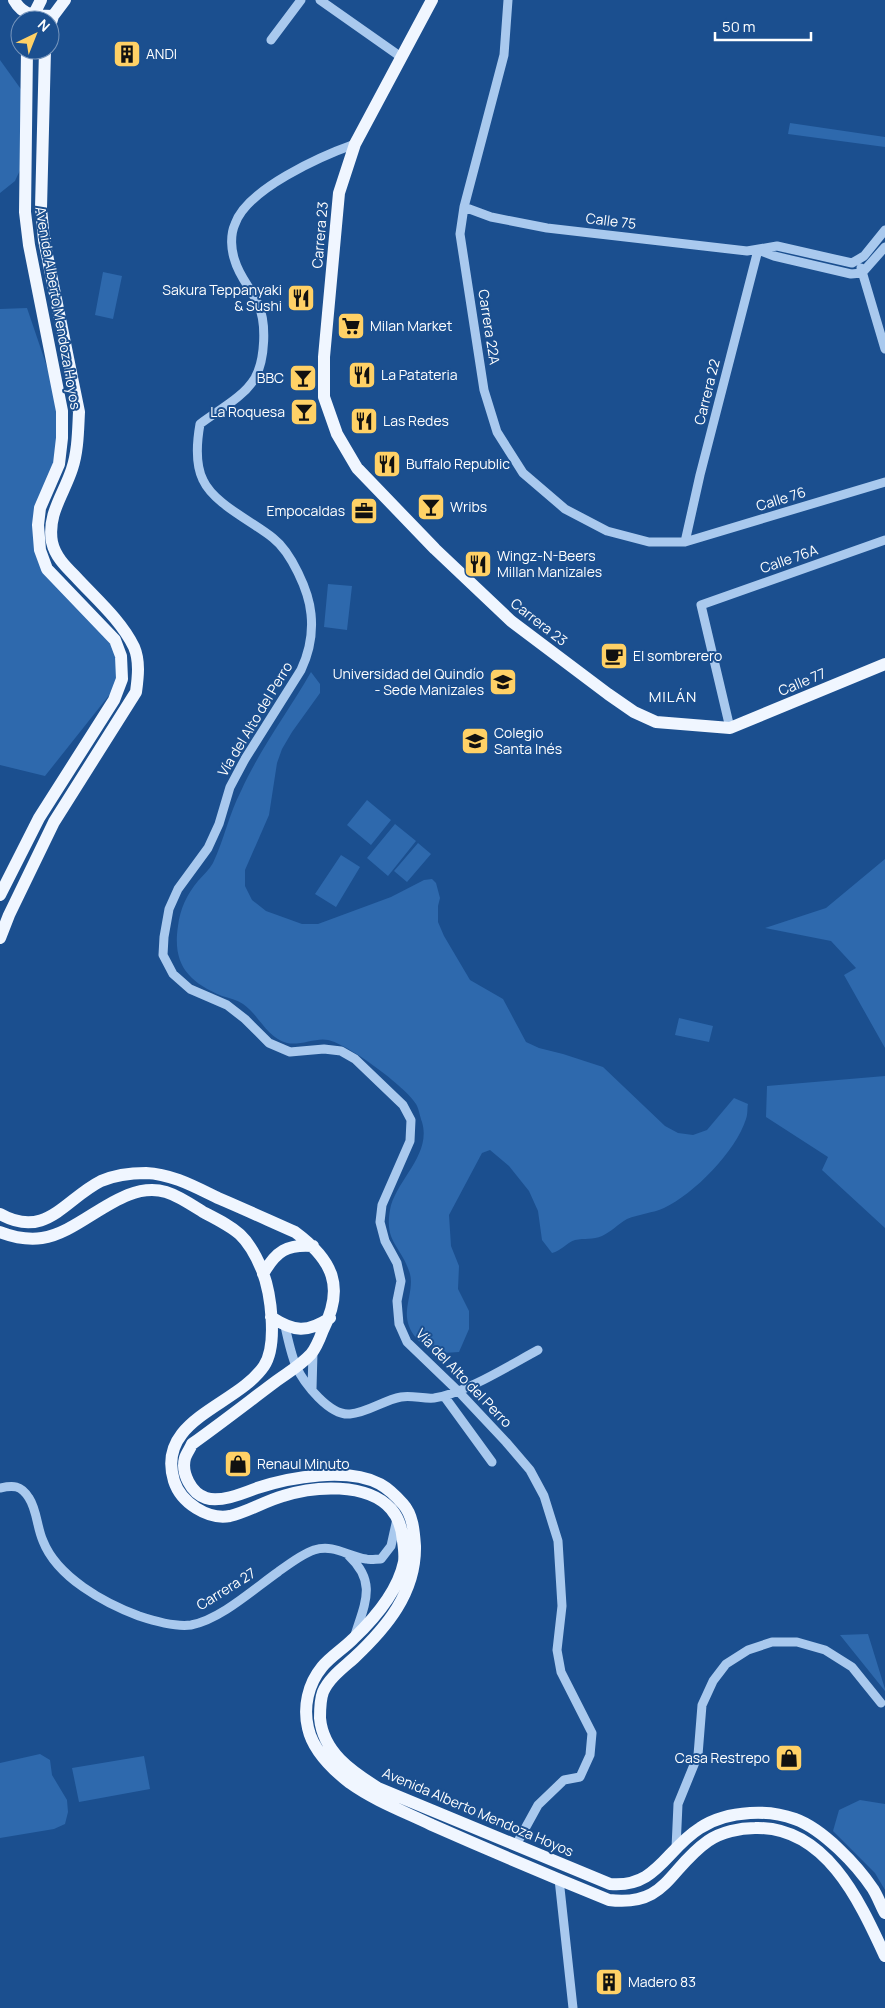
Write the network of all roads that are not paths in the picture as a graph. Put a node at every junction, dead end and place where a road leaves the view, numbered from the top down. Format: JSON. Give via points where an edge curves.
{"nodes":[{"id":1,"x":301,"y":0,"type":"edge"},
{"id":2,"x":320,"y":0,"type":"edge"},
{"id":3,"x":432,"y":0,"type":"edge"},
{"id":4,"x":508,"y":0,"type":"edge"},
{"id":5,"x":271,"y":40,"type":"dead end"},
{"id":6,"x":401,"y":57,"type":"junction"},
{"id":7,"x":27,"y":60,"type":"edge"},
{"id":8,"x":45,"y":60,"type":"edge"},
{"id":9,"x":355,"y":144,"type":"junction"},
{"id":10,"x":464,"y":207,"type":"junction"},
{"id":11,"x":885,"y":230,"type":"edge"},
{"id":12,"x":885,"y":247,"type":"edge"},
{"id":13,"x":758,"y":250,"type":"junction"},
{"id":14,"x":858,"y":261,"type":"junction"},
{"id":15,"x":862,"y":272,"type":"junction"},
{"id":16,"x":885,"y":349,"type":"edge"},
{"id":17,"x":885,"y":482,"type":"edge"},
{"id":18,"x":885,"y":540,"type":"edge"},
{"id":19,"x":685,"y":542,"type":"junction"},
{"id":20,"x":885,"y":664,"type":"edge"},
{"id":21,"x":730,"y":728,"type":"junction"},
{"id":22,"x":0,"y":895,"type":"edge"},
{"id":23,"x":0,"y":938,"type":"edge"},
{"id":24,"x":0,"y":1214,"type":"edge"},
{"id":25,"x":0,"y":1232,"type":"edge"},
{"id":26,"x":313,"y":1246,"type":"junction"},
{"id":27,"x":264,"y":1274,"type":"junction"},
{"id":28,"x":271,"y":1317,"type":"junction"},
{"id":29,"x":330,"y":1318,"type":"junction"},
{"id":30,"x":285,"y":1326,"type":"junction"},
{"id":31,"x":538,"y":1350,"type":"dead end"},
{"id":32,"x":313,"y":1352,"type":"junction"},
{"id":33,"x":297,"y":1368,"type":"junction"},
{"id":34,"x":312,"y":1390,"type":"junction"},
{"id":35,"x":459,"y":1392,"type":"junction"},
{"id":36,"x":444,"y":1396,"type":"junction"},
{"id":37,"x":492,"y":1462,"type":"dead end"},
{"id":38,"x":0,"y":1488,"type":"edge"},
{"id":39,"x":397,"y":1518,"type":"junction"},
{"id":40,"x":345,"y":1552,"type":"junction"},
{"id":41,"x":355,"y":1637,"type":"junction"},
{"id":42,"x":881,"y":1703,"type":"dead end"},
{"id":43,"x":516,"y":1845,"type":"junction"},
{"id":44,"x":676,"y":1848,"type":"junction"},
{"id":45,"x":559,"y":1880,"type":"junction"},
{"id":46,"x":885,"y":1913,"type":"edge"},
{"id":47,"x":885,"y":1956,"type":"edge"},
{"id":48,"x":573,"y":2008,"type":"edge"}],
"edges":[{"from":1,"to":5,"type":"street"},
{"from":2,"to":6,"type":"street"},
{"from":3,"to":6,"type":"main road","name":"Carrera 23"},
{"from":4,"to":10,"type":"street","name":"Carrera 22A","via":[[504,55]]},
{"from":6,"to":9,"type":"main road","name":"Carrera 23"},
{"from":7,"to":22,"type":"main road","name":"Avenida Alberto Mendoza Hoyos","via":[[25,212],[62,411],[59,464],[40,508],[40,550],[47,569],[115,640],[121,656],[122,679],[114,700],[39,818]]},
{"from":8,"to":23,"type":"main road","name":"Avenida Alberto Mendoza Hoyos","via":[[41,208],[44,240],[79,412],[72,469],[54,511],[53,544],[60,561],[120,625],[134,648],[139,670],[136,692],[54,822]]},
{"from":9,"to":21,"type":"main road","name":"Carrera 23","via":[[339,193],[324,357],[324,398],[336,434],[357,468],[511,621],[608,694],[656,722]]},
{"from":9,"to":35,"type":"street","name":"Vía del Alto del Perro","via":[[327,153],[263,190],[246,205],[235,224],[232,241],[235,262],[259,306],[264,331],[263,351],[256,377],[246,391],[200,424],[198,461],[203,480],[214,496],[275,539],[289,556],[302,583],[311,614],[308,654],[230,787],[208,848],[178,889],[169,909],[163,955],[173,974],[190,989],[227,1005],[269,1042],[290,1052],[341,1051],[355,1059],[403,1105],[411,1120],[410,1141],[382,1205],[380,1222],[385,1241],[398,1263],[401,1280],[397,1301],[399,1324],[406,1342]]},
{"from":10,"to":13,"type":"street","name":"Calle 75","via":[[491,217],[547,228]]},
{"from":10,"to":19,"type":"street","name":"Carrera 22A","via":[[460,234],[484,390],[497,432],[522,473],[565,509],[607,531],[649,542]]},
{"from":11,"to":14,"type":"street"},
{"from":12,"to":15,"type":"street"},
{"from":13,"to":14,"type":"street","name":"Calle 75","via":[[777,246],[852,263]]},
{"from":13,"to":15,"type":"street","name":"Calle 75","via":[[851,274]]},
{"from":13,"to":19,"type":"street","name":"Carrera 22"},
{"from":14,"to":15,"type":"street"},
{"from":15,"to":16,"type":"street"},
{"from":17,"to":19,"type":"street","name":"Calle 76"},
{"from":18,"to":21,"type":"street","name":"Calle 76A","via":[[701,605]]},
{"from":20,"to":21,"type":"main road","name":"Calle 77"},
{"from":24,"to":26,"type":"main road","name":"Avenida Alberto Mendoza Hoyos","via":[[28,1223],[50,1218],[102,1181],[121,1175],[154,1174],[169,1176],[295,1232]]},
{"from":25,"to":27,"type":"main road","name":"Avenida Alberto Mendoza Hoyos","via":[[24,1238],[43,1238],[61,1232],[129,1194],[150,1190],[167,1192],[237,1230],[251,1245]]},
{"from":26,"to":27,"type":"main road","via":[[298,1245],[283,1250],[271,1260]]},
{"from":26,"to":29,"type":"main road","name":"Avenida Alberto Mendoza Hoyos","via":[[326,1262],[332,1280],[335,1300]]},
{"from":27,"to":28,"type":"main road","name":"Avenida Alberto Mendoza Hoyos"},
{"from":28,"to":30,"type":"main road"},
{"from":28,"to":39,"type":"main road","name":"Avenida Alberto Mendoza Hoyos","via":[[271,1352],[264,1366],[252,1379],[196,1419],[182,1434],[174,1448],[171,1465],[175,1485],[188,1502],[215,1517],[232,1516],[282,1496],[340,1488],[378,1498]]},
{"from":29,"to":30,"type":"main road","via":[[316,1327],[300,1330]]},
{"from":29,"to":32,"type":"main road","name":"Avenida Alberto Mendoza Hoyos"},
{"from":30,"to":33,"type":"street"},
{"from":31,"to":35,"type":"street"},
{"from":32,"to":33,"type":"main road","name":"Avenida Alberto Mendoza Hoyos"},
{"from":32,"to":34,"type":"street"},
{"from":33,"to":34,"type":"street"},
{"from":33,"to":43,"type":"main road","name":"Avenida Alberto Mendoza Hoyos","via":[[192,1444],[185,1458],[185,1475],[193,1489],[207,1498],[227,1498],[304,1477],[343,1476],[379,1484],[407,1508],[414,1529],[415,1560],[403,1600],[383,1627],[323,1692],[321,1728],[339,1759],[378,1788]]},
{"from":34,"to":36,"type":"street","via":[[332,1410],[341,1414],[353,1414],[392,1398]]},
{"from":35,"to":36,"type":"street"},
{"from":35,"to":43,"type":"street","name":"Vía del Alto del Perro","via":[[530,1470],[544,1496],[558,1541],[562,1606],[557,1650],[562,1672],[592,1733],[590,1755],[580,1777],[564,1780],[538,1805]]},
{"from":36,"to":37,"type":"street"},
{"from":38,"to":40,"type":"street","name":"Carrera 27","via":[[11,1485],[21,1488],[30,1498],[43,1542],[53,1561],[70,1577],[93,1594],[116,1605],[170,1624],[191,1625],[210,1618],[314,1550],[331,1548]]},
{"from":39,"to":40,"type":"street","name":"Carrera 27","via":[[391,1546],[381,1558],[366,1559]]},
{"from":39,"to":41,"type":"main road","name":"Avenida Alberto Mendoza Hoyos","via":[[405,1558],[401,1571],[381,1607]]},
{"from":40,"to":41,"type":"street","via":[[359,1565],[368,1592]]},
{"from":41,"to":45,"type":"main road","name":"Avenida Alberto Mendoza Hoyos","via":[[321,1668],[311,1685],[305,1706],[308,1730],[330,1766],[375,1799]]},
{"from":42,"to":44,"type":"street","via":[[852,1667],[825,1650],[797,1642],[772,1642],[748,1650],[726,1664],[713,1681],[702,1705],[698,1755],[678,1804]]},
{"from":43,"to":44,"type":"main road","name":"Avenida Alberto Mendoza Hoyos","via":[[610,1884],[625,1885],[648,1877]]},
{"from":44,"to":46,"type":"main road","name":"Avenida Alberto Mendoza Hoyos","via":[[699,1828],[718,1818],[763,1812],[797,1819],[830,1842],[862,1873]]},
{"from":45,"to":47,"type":"main road","name":"Avenida Alberto Mendoza Hoyos","via":[[609,1900],[641,1900],[664,1886],[709,1840],[746,1828],[779,1830],[805,1842],[846,1882],[860,1902]]},
{"from":45,"to":48,"type":"street"}]}
